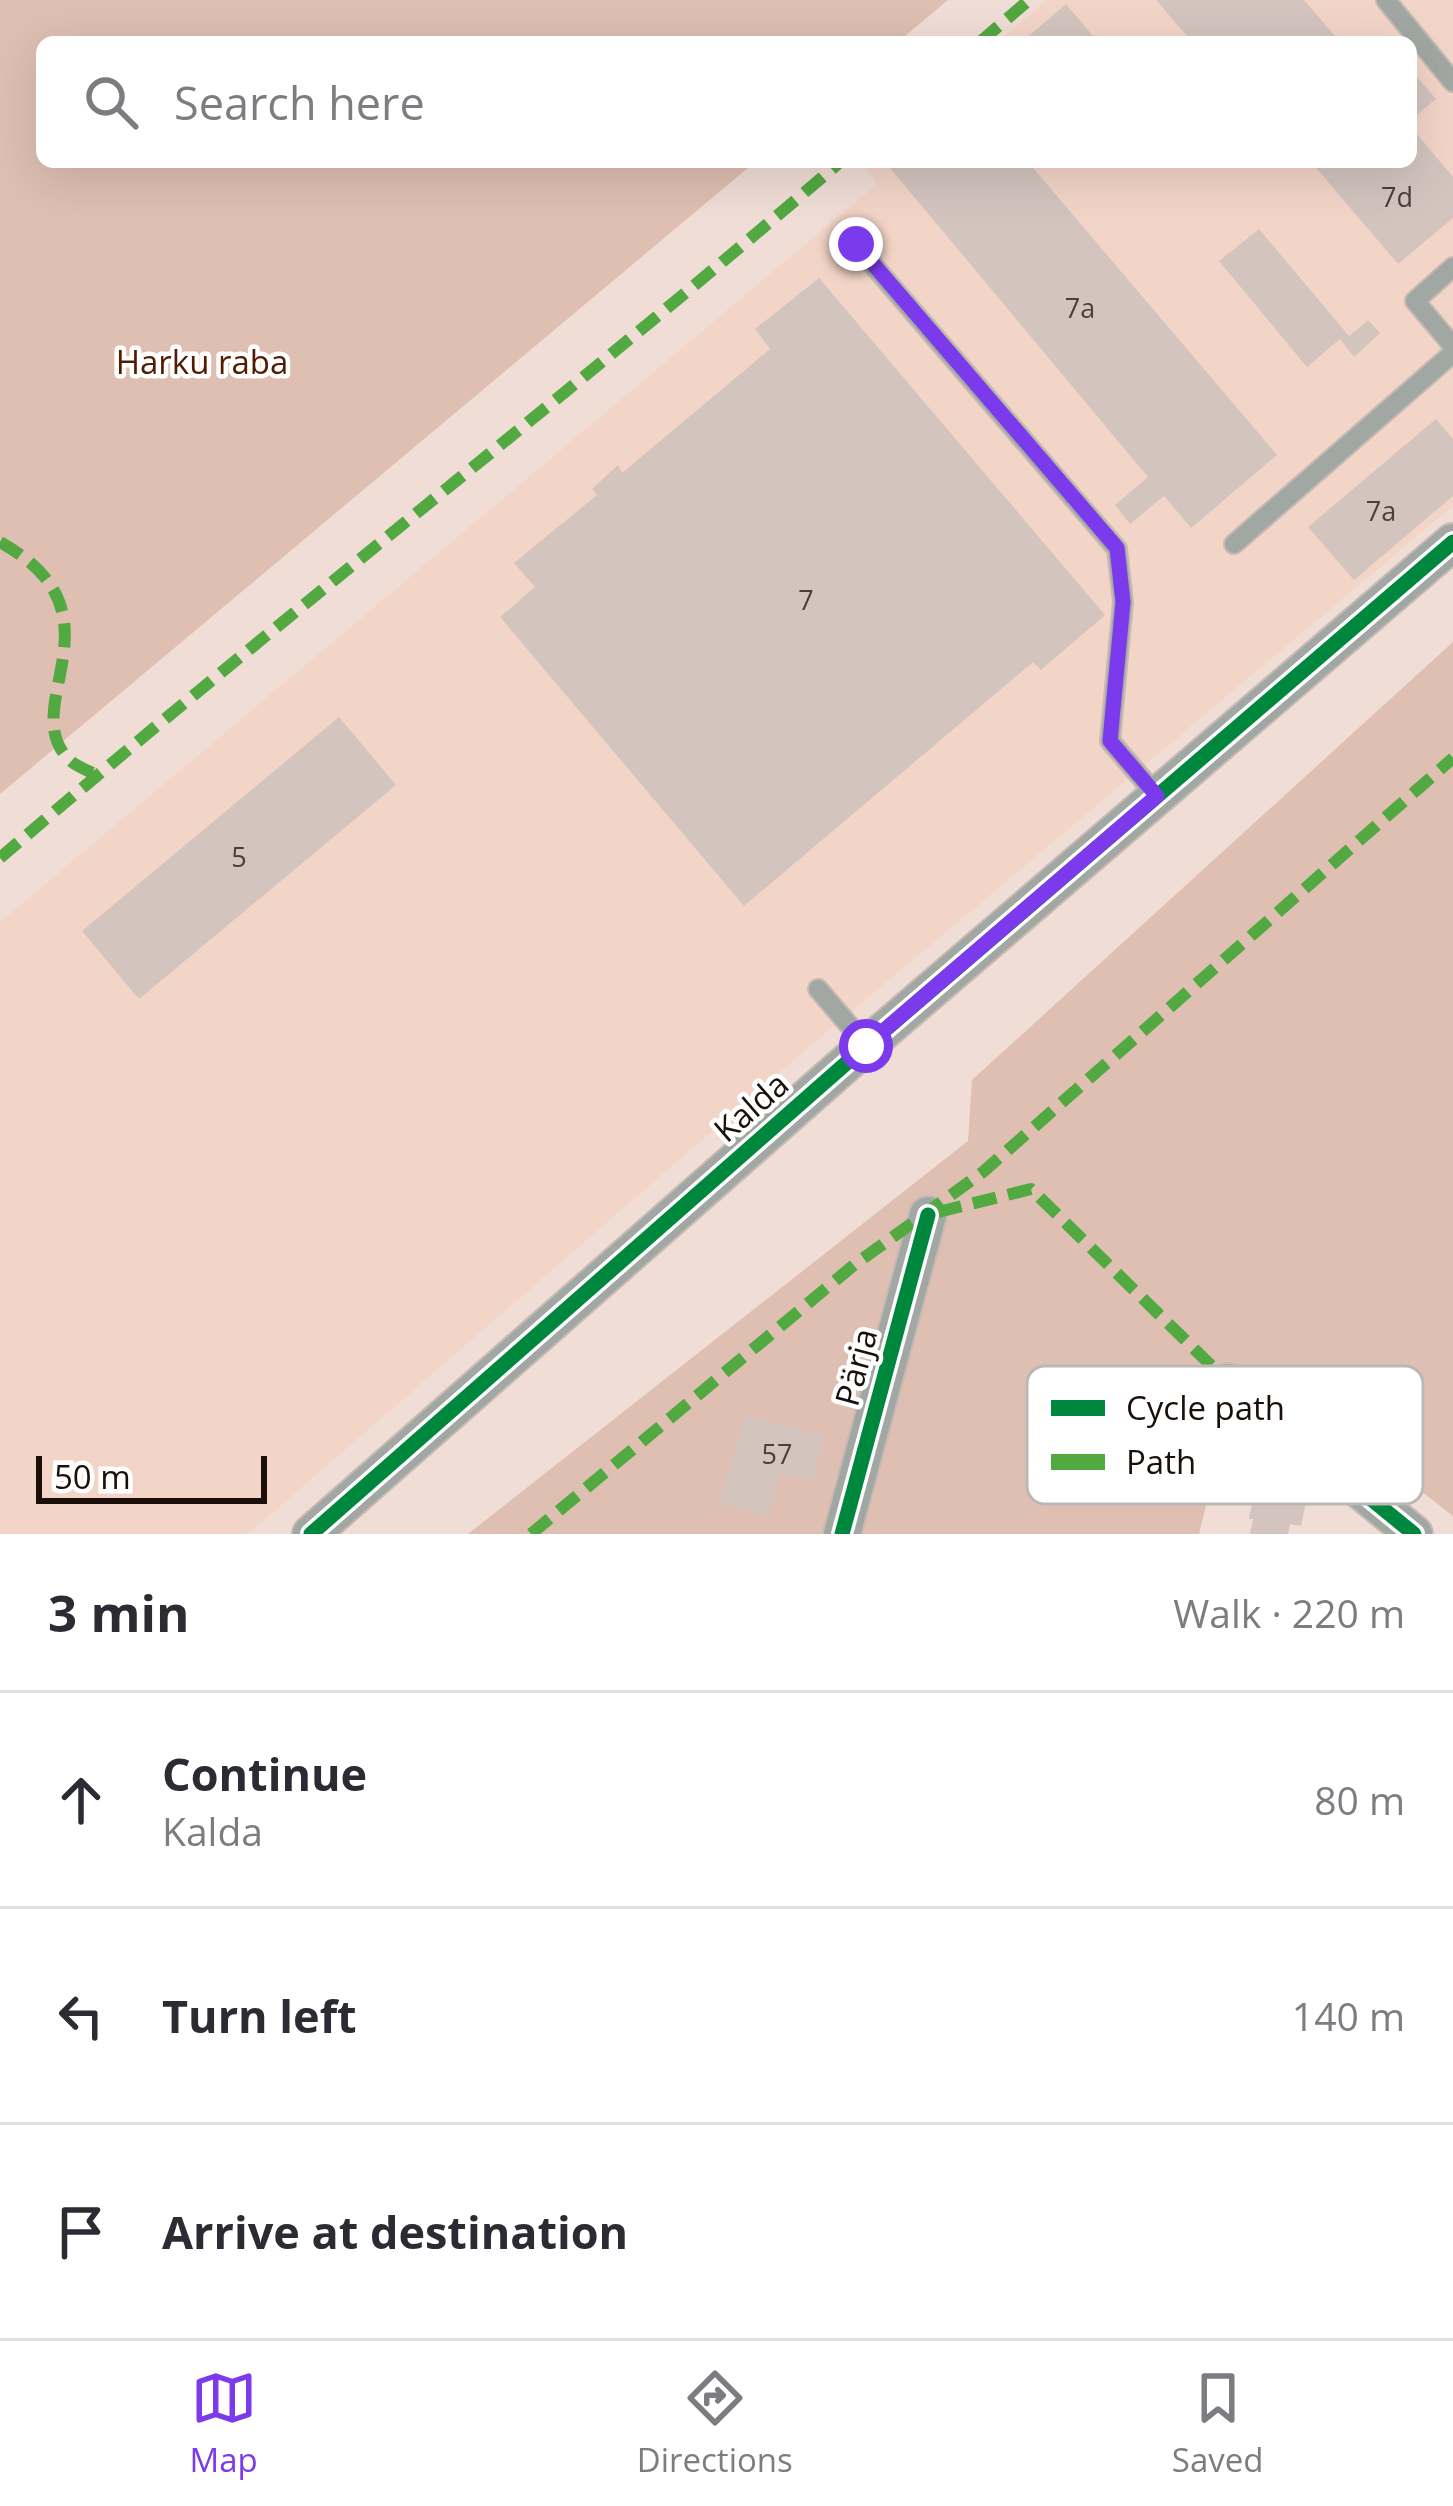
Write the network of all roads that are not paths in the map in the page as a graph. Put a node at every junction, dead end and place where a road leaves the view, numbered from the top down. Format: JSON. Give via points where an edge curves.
{"nodes":[{"id":1,"x":1386,"y":0,"type":"edge"},
{"id":2,"x":1415,"y":36,"type":"edge"},
{"id":3,"x":1417,"y":38,"type":"edge"},
{"id":4,"x":1453,"y":82,"type":"edge"},
{"id":5,"x":856,"y":244,"type":"dead end"},
{"id":6,"x":1453,"y":267,"type":"edge"},
{"id":7,"x":1453,"y":350,"type":"edge"},
{"id":8,"x":1453,"y":542,"type":"edge"},
{"id":9,"x":1234,"y":544,"type":"dead end"},
{"id":10,"x":1157,"y":796,"type":"junction"},
{"id":11,"x":818,"y":989,"type":"dead end"},
{"id":12,"x":866,"y":1046,"type":"junction"},
{"id":13,"x":928,"y":1215,"type":"dead end"},
{"id":14,"x":1377,"y":1504,"type":"edge"},
{"id":15,"x":310,"y":1534,"type":"edge"},
{"id":16,"x":842,"y":1534,"type":"edge"},
{"id":17,"x":1414,"y":1534,"type":"edge"}],
"edges":[{"from":1,"to":2,"type":"lane"},
{"from":3,"to":4,"type":"lane"},
{"from":5,"to":10,"type":"lane","via":[[1117,548],[1123,602],[1110,741]]},
{"from":6,"to":7,"type":"lane","via":[[1415,302]]},
{"from":7,"to":9,"type":"lane"},
{"from":8,"to":10,"type":"street","name":"Kalda"},
{"from":10,"to":12,"type":"street","name":"Kalda"},
{"from":11,"to":12,"type":"lane"},
{"from":12,"to":15,"type":"street","name":"Kalda"},
{"from":13,"to":16,"type":"street","name":"Pärja"},
{"from":14,"to":17,"type":"street"}]}
